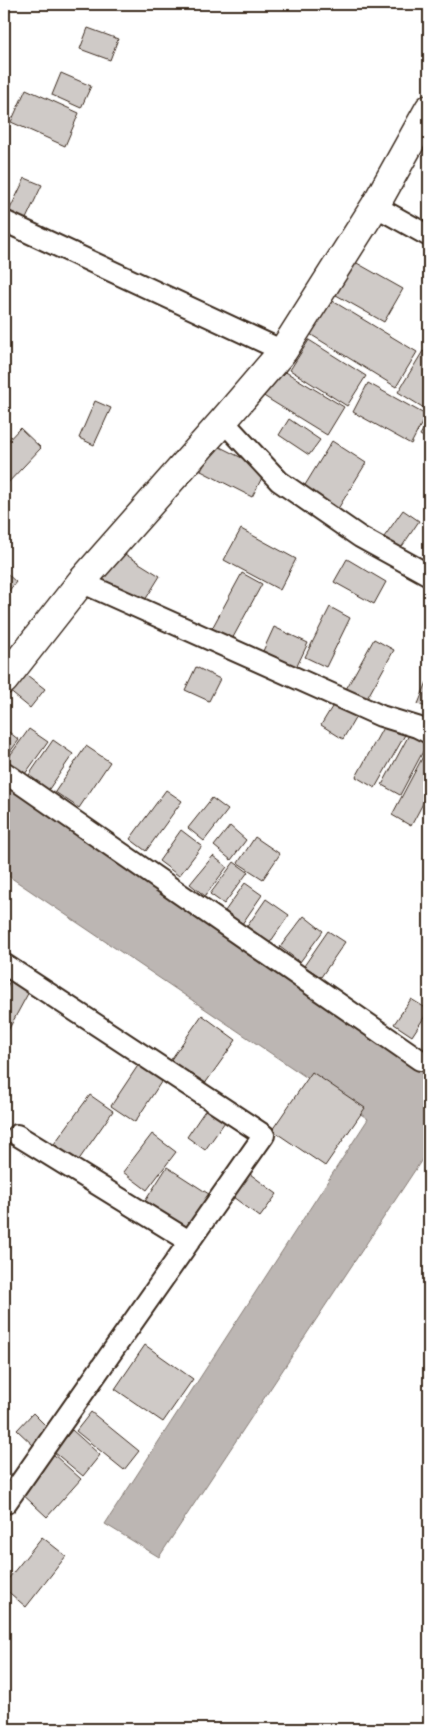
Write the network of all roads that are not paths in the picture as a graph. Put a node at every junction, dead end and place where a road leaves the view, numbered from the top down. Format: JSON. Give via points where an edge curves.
{"nodes":[{"id":1,"x":429,"y":109,"type":"edge"},
{"id":2,"x":375,"y":206,"type":"junction"},
{"id":3,"x":4,"y":221,"type":"edge"},
{"id":4,"x":429,"y":236,"type":"edge"},
{"id":5,"x":283,"y":351,"type":"junction"},
{"id":6,"x":223,"y":421,"type":"junction"},
{"id":7,"x":429,"y":575,"type":"edge"},
{"id":8,"x":81,"y":582,"type":"junction"},
{"id":9,"x":4,"y":680,"type":"edge"},
{"id":10,"x":429,"y":733,"type":"edge"},
{"id":11,"x":4,"y":772,"type":"edge"},
{"id":12,"x":4,"y":964,"type":"edge"},
{"id":13,"x":420,"y":1060,"type":"dead end"},
{"id":14,"x":17,"y":1135,"type":"dead end"},
{"id":15,"x":190,"y":1242,"type":"junction"},
{"id":16,"x":4,"y":1501,"type":"edge"}],
"edges":[{"from":1,"to":2,"type":"street"},
{"from":2,"to":4,"type":"street"},
{"from":2,"to":5,"type":"street"},
{"from":3,"to":5,"type":"street"},
{"from":5,"to":6,"type":"street"},
{"from":6,"to":7,"type":"street","via":[[279,481],[360,537]]},
{"from":6,"to":8,"type":"street"},
{"from":8,"to":9,"type":"street"},
{"from":8,"to":10,"type":"street","via":[[381,716]]},
{"from":11,"to":13,"type":"street"},
{"from":12,"to":15,"type":"street","via":[[264,1135]]},
{"from":14,"to":15,"type":"street"},
{"from":15,"to":16,"type":"street","via":[[6,1503]]}]}
